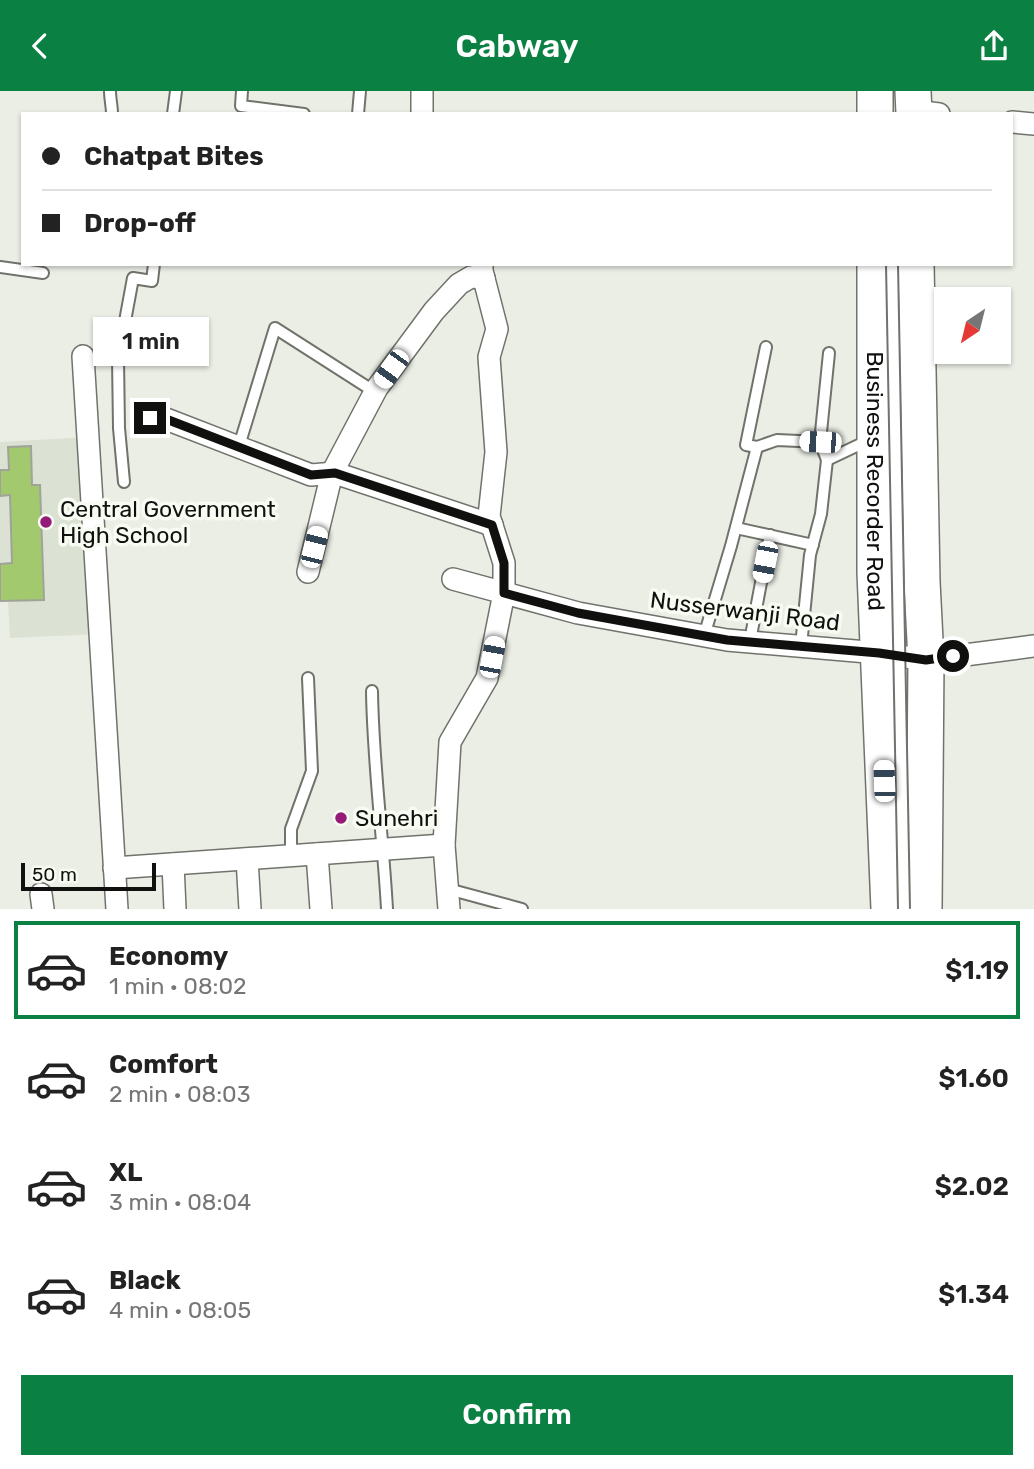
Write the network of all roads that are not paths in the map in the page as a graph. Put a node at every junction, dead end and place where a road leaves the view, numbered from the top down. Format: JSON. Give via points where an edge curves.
{"nodes":[{"id":1,"x":110,"y":91,"type":"edge"},
{"id":2,"x":176,"y":91,"type":"edge"},
{"id":3,"x":242,"y":91,"type":"edge"},
{"id":4,"x":360,"y":91,"type":"edge"},
{"id":5,"x":875,"y":91,"type":"edge"},
{"id":6,"x":112,"y":112,"type":"edge"},
{"id":7,"x":173,"y":112,"type":"edge"},
{"id":8,"x":288,"y":112,"type":"edge"},
{"id":9,"x":358,"y":112,"type":"edge"},
{"id":10,"x":875,"y":112,"type":"edge"},
{"id":11,"x":1013,"y":122,"type":"edge"},
{"id":12,"x":1034,"y":124,"type":"edge"},
{"id":13,"x":154,"y":266,"type":"edge"},
{"id":14,"x":875,"y":266,"type":"edge"},
{"id":15,"x":892,"y":266,"type":"edge"},
{"id":16,"x":916,"y":266,"type":"edge"},
{"id":17,"x":0,"y":267,"type":"edge"},
{"id":18,"x":483,"y":271,"type":"edge"},
{"id":19,"x":43,"y":273,"type":"dead end"},
{"id":20,"x":766,"y":347,"type":"dead end"},
{"id":21,"x":829,"y":353,"type":"dead end"},
{"id":22,"x":83,"y":356,"type":"dead end"},
{"id":23,"x":375,"y":391,"type":"junction"},
{"id":24,"x":150,"y":418,"type":"dead end"},
{"id":25,"x":820,"y":442,"type":"junction"},
{"id":26,"x":865,"y":442,"type":"dead end"},
{"id":27,"x":239,"y":446,"type":"junction"},
{"id":28,"x":757,"y":447,"type":"junction"},
{"id":29,"x":827,"y":460,"type":"junction"},
{"id":30,"x":332,"y":473,"type":"junction"},
{"id":31,"x":124,"y":482,"type":"dead end"},
{"id":32,"x":492,"y":525,"type":"junction"},
{"id":33,"x":736,"y":528,"type":"junction"},
{"id":34,"x":770,"y":535,"type":"junction"},
{"id":35,"x":813,"y":545,"type":"junction"},
{"id":36,"x":307,"y":572,"type":"dead end"},
{"id":37,"x":453,"y":579,"type":"dead end"},
{"id":38,"x":504,"y":593,"type":"junction"},
{"id":39,"x":704,"y":636,"type":"junction"},
{"id":40,"x":750,"y":642,"type":"junction"},
{"id":41,"x":801,"y":646,"type":"junction"},
{"id":42,"x":1034,"y":646,"type":"edge"},
{"id":43,"x":879,"y":653,"type":"junction"},
{"id":44,"x":926,"y":660,"type":"junction"},
{"id":45,"x":308,"y":678,"type":"dead end"},
{"id":46,"x":372,"y":691,"type":"dead end"},
{"id":47,"x":444,"y":845,"type":"junction"},
{"id":48,"x":383,"y":850,"type":"junction"},
{"id":49,"x":317,"y":854,"type":"junction"},
{"id":50,"x":291,"y":856,"type":"junction"},
{"id":51,"x":247,"y":859,"type":"junction"},
{"id":52,"x":173,"y":864,"type":"junction"},
{"id":53,"x":114,"y":868,"type":"junction"},
{"id":54,"x":449,"y":899,"type":"edge"},
{"id":55,"x":515,"y":908,"type":"edge"},
{"id":56,"x":117,"y":909,"type":"edge"},
{"id":57,"x":176,"y":909,"type":"edge"},
{"id":58,"x":250,"y":909,"type":"edge"},
{"id":59,"x":321,"y":909,"type":"edge"},
{"id":60,"x":387,"y":909,"type":"edge"},
{"id":61,"x":889,"y":909,"type":"edge"},
{"id":62,"x":904,"y":909,"type":"edge"},
{"id":63,"x":924,"y":909,"type":"edge"}],
"edges":[{"from":1,"to":6,"type":"lane"},
{"from":2,"to":7,"type":"lane"},
{"from":3,"to":8,"type":"lane","via":[[241,106]]},
{"from":4,"to":9,"type":"lane"},
{"from":5,"to":10,"type":"main road"},
{"from":11,"to":12,"type":"street"},
{"from":13,"to":31,"type":"lane","via":[[152,281],[133,278],[118,359]]},
{"from":14,"to":43,"type":"main road","name":"Business Recorder Road"},
{"from":15,"to":62,"type":"lane","bridge":true},
{"from":16,"to":44,"type":"main road","name":"Business Recorder Road"},
{"from":17,"to":19,"type":"lane"},
{"from":18,"to":23,"type":"street","via":[[458,284]]},
{"from":18,"to":32,"type":"street","via":[[497,330],[489,357],[496,453]]},
{"from":20,"to":28,"type":"lane","via":[[746,445]]},
{"from":21,"to":25,"type":"lane"},
{"from":22,"to":53,"type":"street"},
{"from":23,"to":27,"type":"lane","via":[[275,328]]},
{"from":23,"to":30,"type":"street"},
{"from":24,"to":27,"type":"street","via":[[166,419]]},
{"from":25,"to":28,"type":"lane","via":[[776,440]]},
{"from":25,"to":29,"type":"lane"},
{"from":26,"to":29,"type":"lane"},
{"from":27,"to":30,"type":"street","via":[[311,475]]},
{"from":28,"to":33,"type":"lane"},
{"from":29,"to":35,"type":"lane"},
{"from":30,"to":32,"type":"street"},
{"from":30,"to":36,"type":"street"},
{"from":32,"to":38,"type":"street","via":[[504,563]]},
{"from":33,"to":34,"type":"lane"},
{"from":33,"to":39,"type":"lane"},
{"from":34,"to":35,"type":"lane"},
{"from":34,"to":40,"type":"lane"},
{"from":35,"to":41,"type":"lane"},
{"from":37,"to":38,"type":"street","name":"Nusserwanji Road"},
{"from":38,"to":39,"type":"street","name":"Nusserwanji Road","via":[[578,613]]},
{"from":38,"to":47,"type":"street","via":[[487,678],[450,742]]},
{"from":39,"to":40,"type":"street","name":"Nusserwanji Road"},
{"from":40,"to":41,"type":"street","name":"Nusserwanji Road"},
{"from":41,"to":43,"type":"street","name":"Nusserwanji Road"},
{"from":42,"to":44,"type":"street","name":"Nusserwanji Road"},
{"from":43,"to":44,"type":"street","name":"Nusserwanji Road"},
{"from":43,"to":61,"type":"main road","name":"Business Recorder Road"},
{"from":44,"to":63,"type":"main road","name":"Business Recorder Road"},
{"from":45,"to":50,"type":"lane","via":[[312,771],[291,829]]},
{"from":46,"to":48,"type":"lane"},
{"from":47,"to":48,"type":"street"},
{"from":47,"to":54,"type":"street"},
{"from":48,"to":49,"type":"street"},
{"from":48,"to":60,"type":"lane"},
{"from":49,"to":50,"type":"street"},
{"from":49,"to":59,"type":"street"},
{"from":50,"to":51,"type":"street"},
{"from":51,"to":52,"type":"street"},
{"from":51,"to":58,"type":"street"},
{"from":52,"to":53,"type":"street"},
{"from":52,"to":57,"type":"street"},
{"from":53,"to":56,"type":"street"},
{"from":54,"to":55,"type":"lane"}]}
